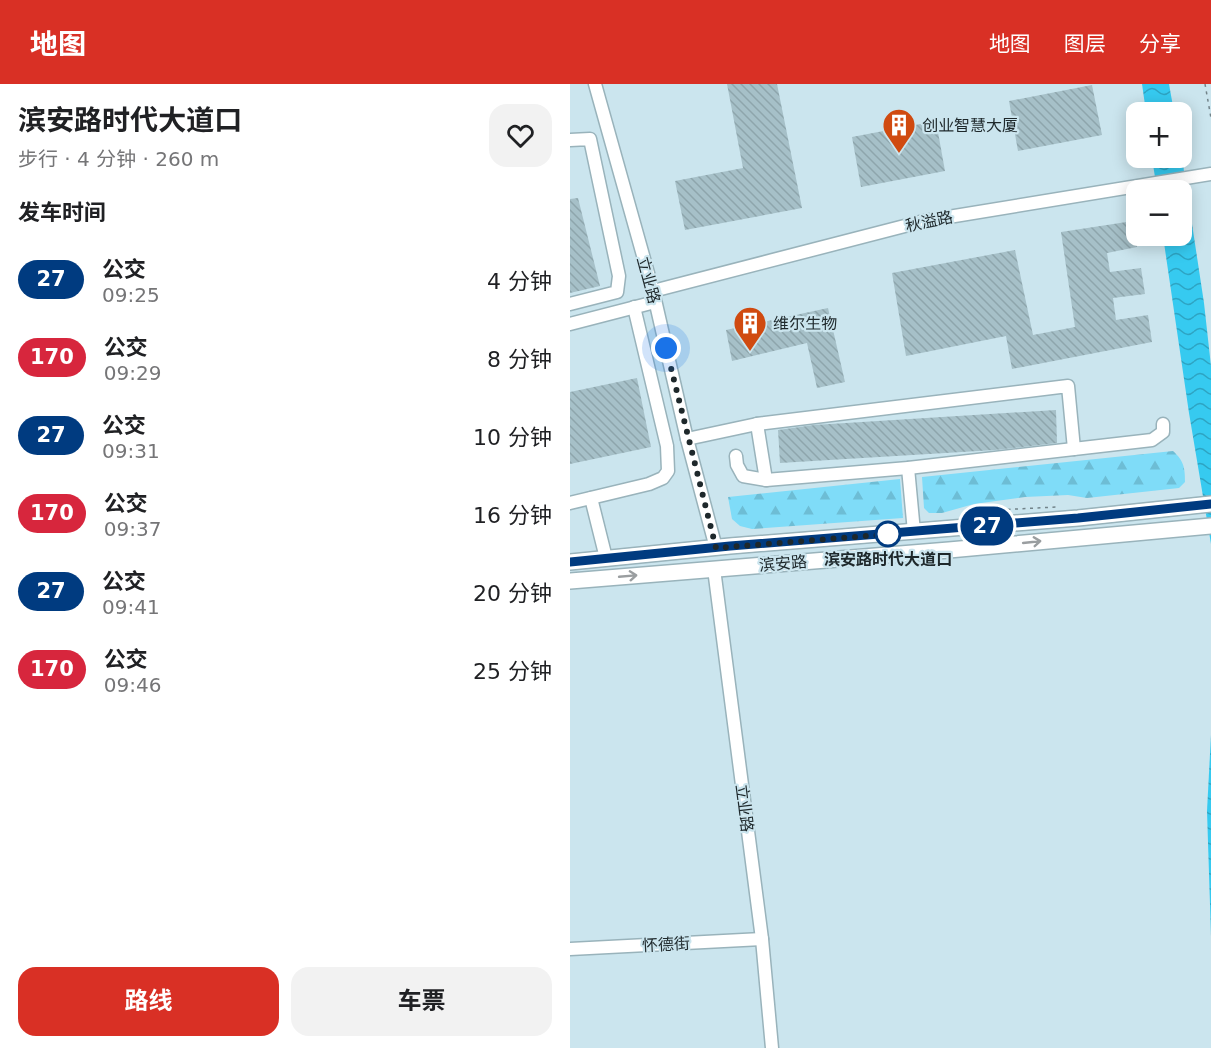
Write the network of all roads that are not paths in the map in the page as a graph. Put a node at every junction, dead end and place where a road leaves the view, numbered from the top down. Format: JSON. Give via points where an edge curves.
{"nodes":[{"id":1,"x":596,"y":84,"type":"edge"},
{"id":2,"x":570,"y":140,"type":"edge"},
{"id":3,"x":1206,"y":175,"type":"edge"},
{"id":4,"x":654,"y":297,"type":"junction"},
{"id":5,"x":570,"y":304,"type":"edge"},
{"id":6,"x":633,"y":307,"type":"junction"},
{"id":7,"x":570,"y":324,"type":"edge"},
{"id":8,"x":757,"y":424,"type":"junction"},
{"id":9,"x":1163,"y":424,"type":"dead end"},
{"id":10,"x":687,"y":439,"type":"junction"},
{"id":11,"x":1074,"y":449,"type":"junction"},
{"id":12,"x":736,"y":456,"type":"dead end"},
{"id":13,"x":908,"y":468,"type":"junction"},
{"id":14,"x":766,"y":480,"type":"junction"},
{"id":15,"x":591,"y":498,"type":"junction"},
{"id":16,"x":570,"y":503,"type":"edge"},
{"id":17,"x":1204,"y":505,"type":"edge"},
{"id":18,"x":1205,"y":526,"type":"edge"},
{"id":19,"x":914,"y":532,"type":"junction"},
{"id":20,"x":716,"y":548,"type":"junction"},
{"id":21,"x":606,"y":558,"type":"junction"},
{"id":22,"x":570,"y":562,"type":"edge"},
{"id":23,"x":714,"y":569,"type":"junction"},
{"id":24,"x":570,"y":581,"type":"edge"},
{"id":25,"x":762,"y":939,"type":"junction"},
{"id":26,"x":570,"y":949,"type":"edge"},
{"id":27,"x":772,"y":1048,"type":"edge"}],
"edges":[{"from":1,"to":4,"type":"street","name":"立业路"},
{"from":2,"to":5,"type":"street","via":[[590,139],[619,276],[617,292]]},
{"from":3,"to":4,"type":"street","name":"秋溢路","via":[[924,221]]},
{"from":4,"to":6,"type":"street","name":"秋溢路"},
{"from":4,"to":10,"type":"street","name":"立业路"},
{"from":6,"to":7,"type":"street","name":"秋溢路"},
{"from":6,"to":15,"type":"street","via":[[669,467],[657,481]]},
{"from":8,"to":10,"type":"street"},
{"from":8,"to":11,"type":"street","via":[[1068,386]]},
{"from":8,"to":14,"type":"street"},
{"from":9,"to":11,"type":"street","via":[[1163,432],[1152,440]]},
{"from":10,"to":20,"type":"street","name":"立业路"},
{"from":11,"to":13,"type":"street"},
{"from":12,"to":14,"type":"street","via":[[743,476]]},
{"from":13,"to":14,"type":"street"},
{"from":13,"to":19,"type":"street"},
{"from":15,"to":16,"type":"street"},
{"from":15,"to":21,"type":"street"},
{"from":17,"to":19,"type":"main road","name":"滨安路"},
{"from":23,"to":18,"type":"main road","name":"滨安路","one_way":true},
{"from":19,"to":20,"type":"main road","name":"滨安路"},
{"from":20,"to":21,"type":"main road","name":"滨安路"},
{"from":21,"to":22,"type":"main road","name":"滨安路"},
{"from":24,"to":23,"type":"main road","name":"滨安路","one_way":true},
{"from":23,"to":25,"type":"street","name":"立业路"},
{"from":25,"to":26,"type":"street","name":"怀德街"},
{"from":25,"to":27,"type":"street","name":"立业路"}]}
